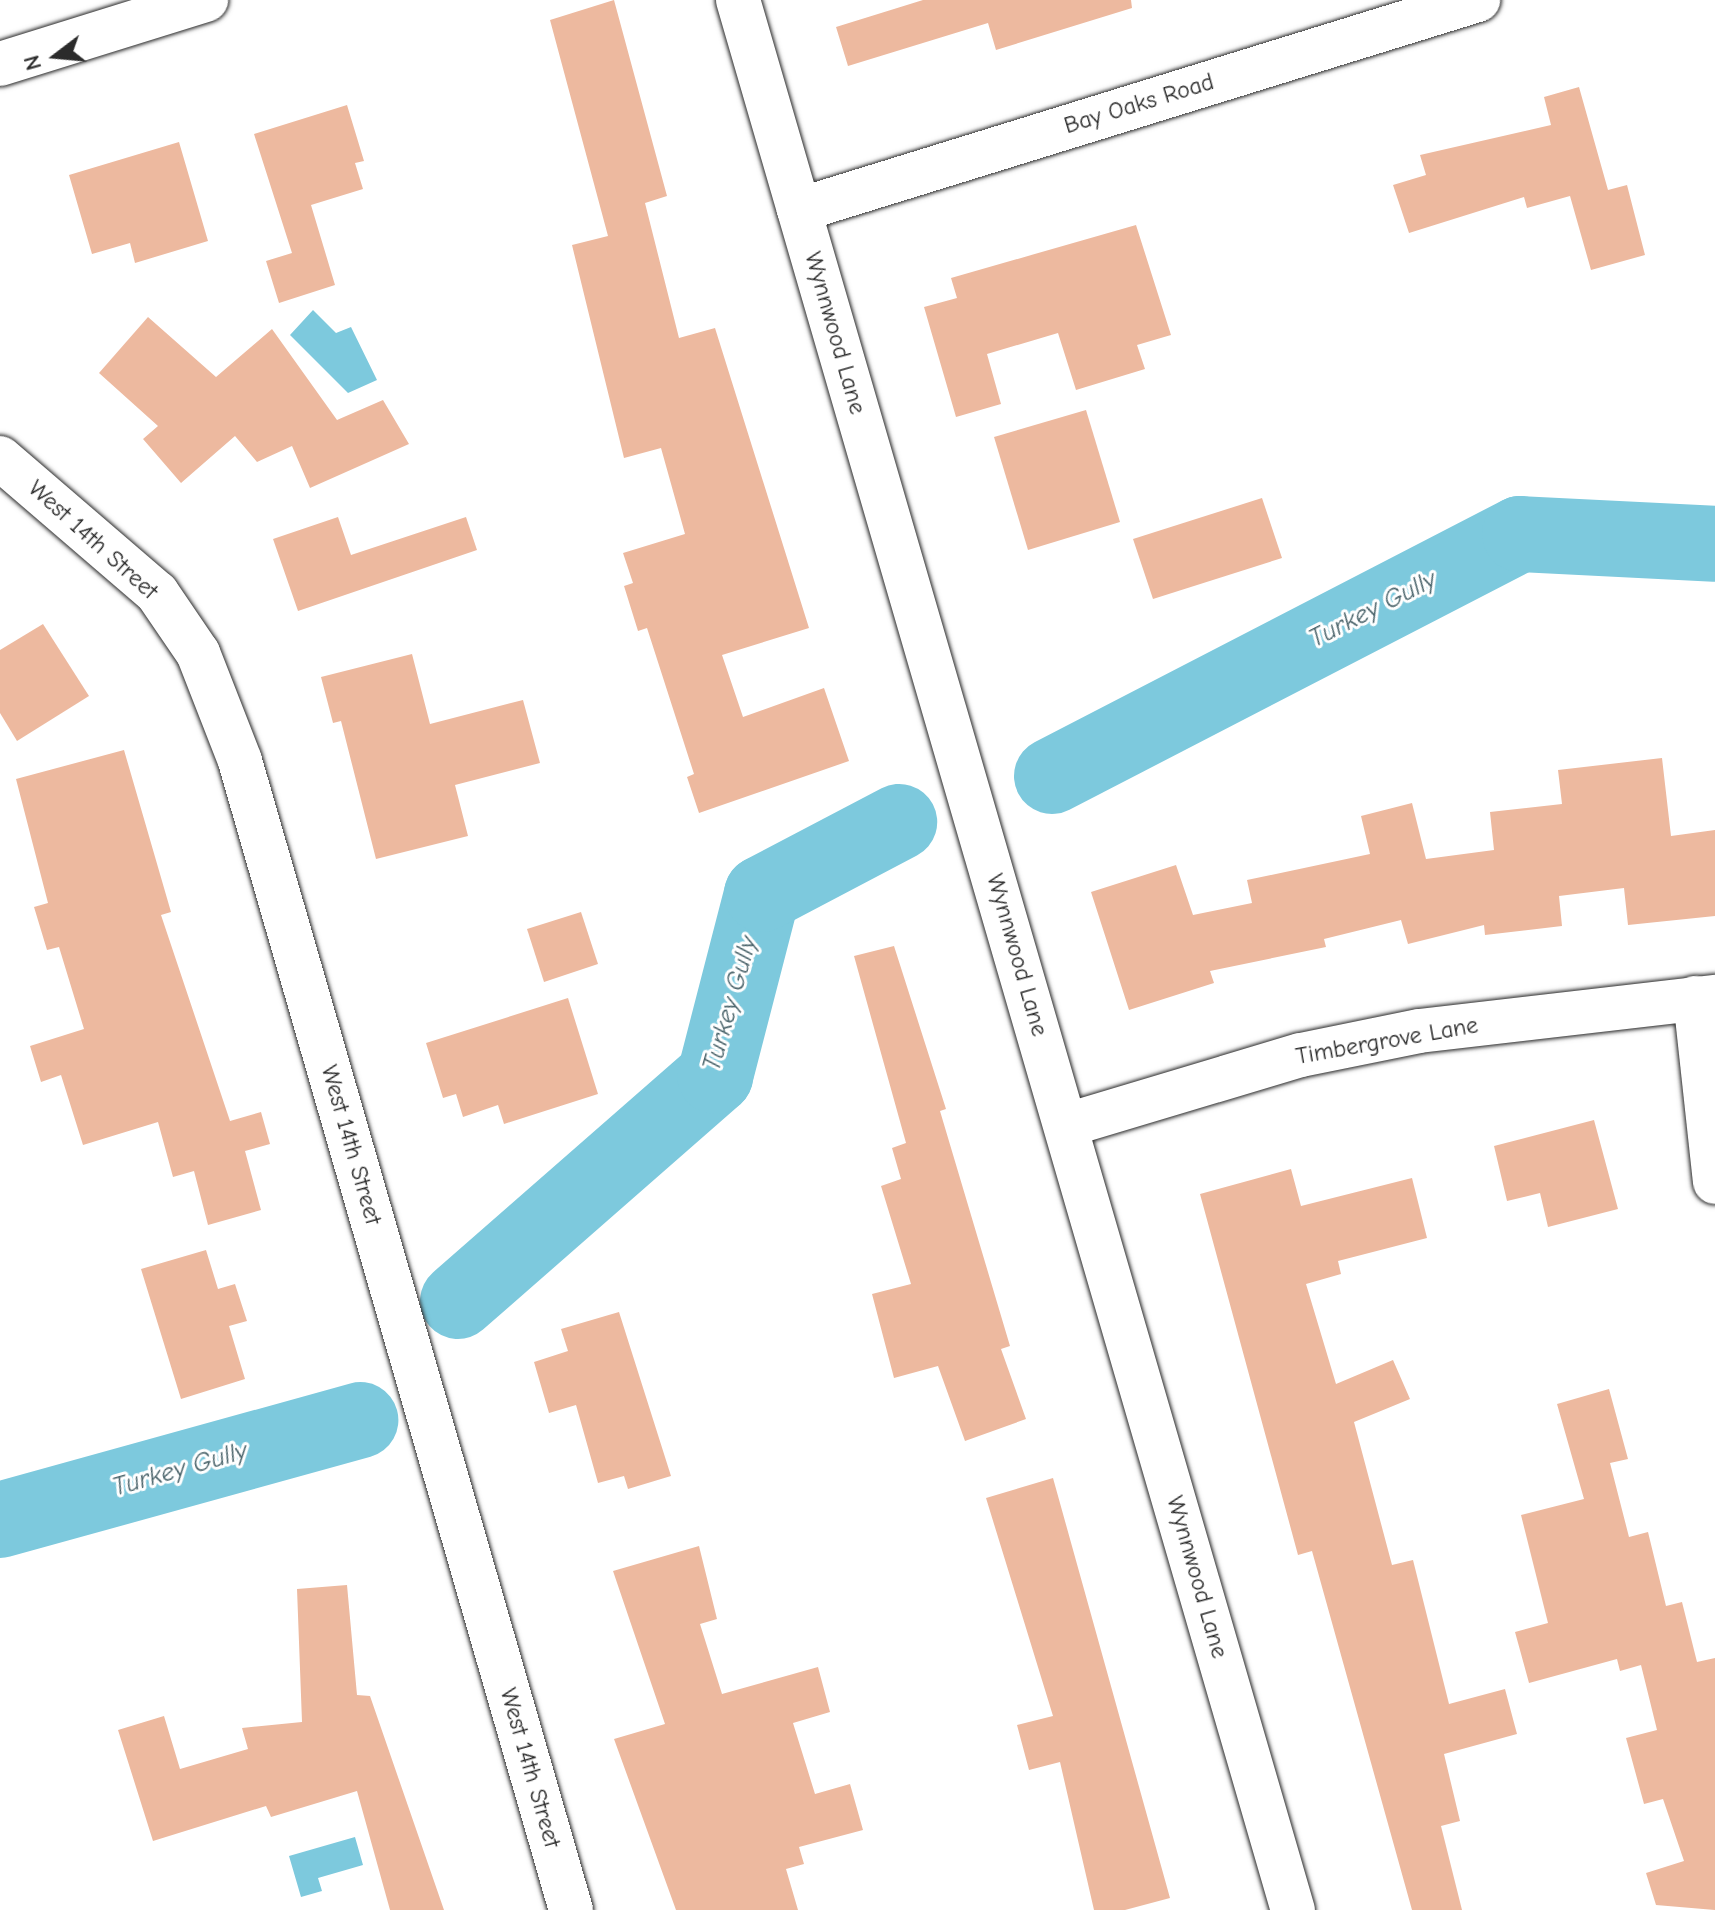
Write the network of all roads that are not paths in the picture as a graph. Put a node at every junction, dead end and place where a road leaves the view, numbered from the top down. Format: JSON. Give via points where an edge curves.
{"nodes":[{"id":1,"x":206,"y":0,"type":"edge"},
{"id":2,"x":738,"y":0,"type":"edge"},
{"id":3,"x":1478,"y":0,"type":"edge"},
{"id":4,"x":0,"y":64,"type":"edge"},
{"id":5,"x":799,"y":210,"type":"junction"},
{"id":6,"x":0,"y":458,"type":"edge"},
{"id":7,"x":1705,"y":998,"type":"edge"},
{"id":8,"x":1067,"y":1125,"type":"junction"},
{"id":9,"x":1715,"y":1182,"type":"edge"},
{"id":10,"x":571,"y":1910,"type":"edge"},
{"id":11,"x":1293,"y":1910,"type":"edge"}],
"edges":[{"from":1,"to":4,"type":"street"},
{"from":2,"to":5,"type":"street","name":"Wynnwood Lane"},
{"from":3,"to":5,"type":"street","name":"Bay Oaks Road"},
{"from":5,"to":8,"type":"street","name":"Wynnwood Lane"},
{"from":6,"to":10,"type":"street","name":"West 14th Street","via":[[157,593],[198,653],[240,761]]},
{"from":7,"to":8,"type":"street","name":"Timbergrove Lane","via":[[1419,1031],[1301,1055]]},
{"from":7,"to":9,"type":"street"},
{"from":8,"to":11,"type":"street","name":"Wynnwood Lane"}]}
